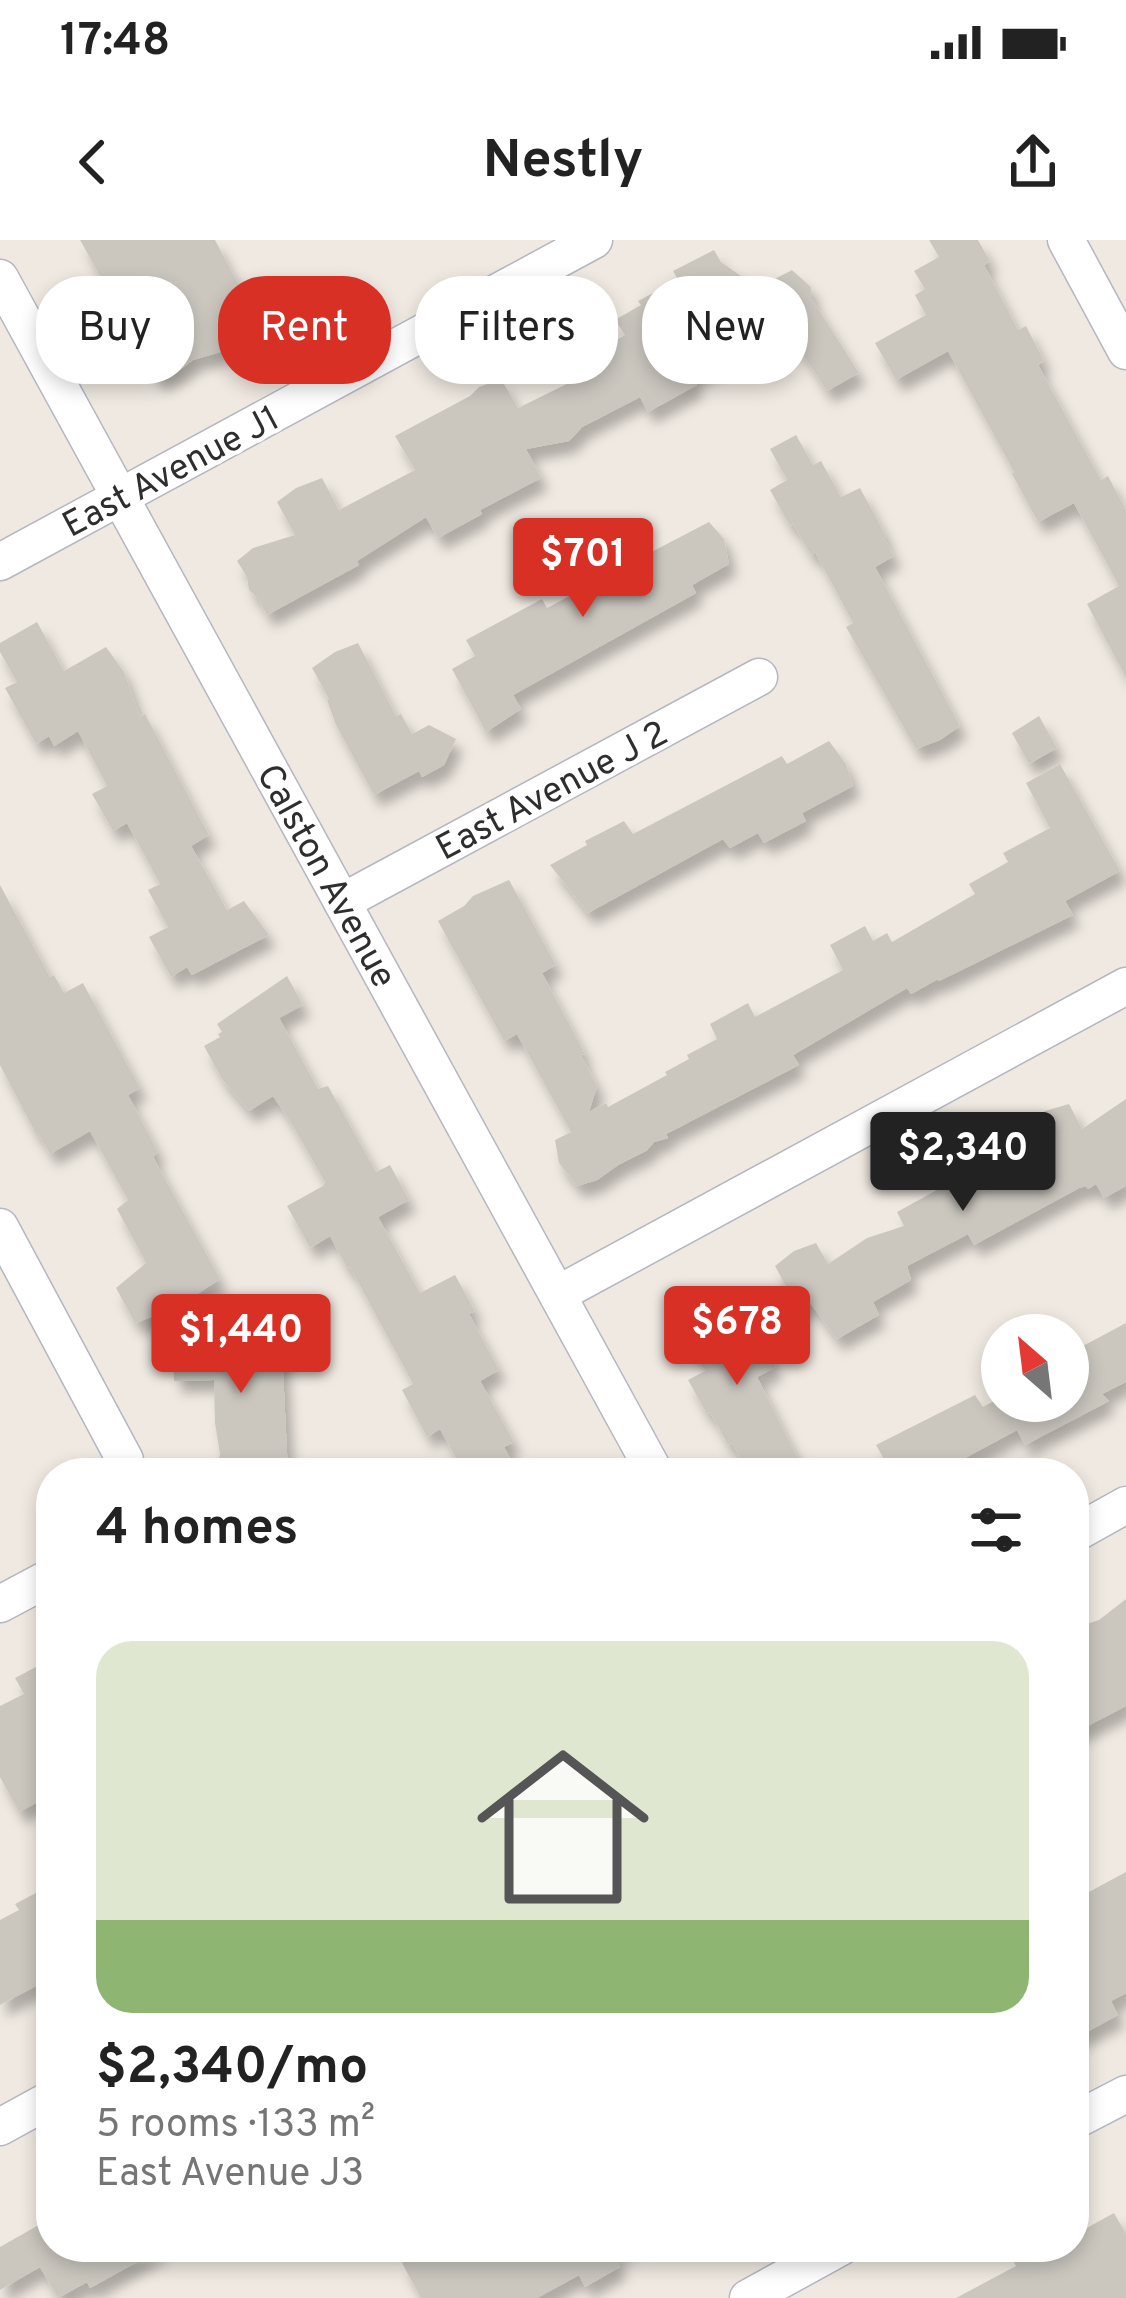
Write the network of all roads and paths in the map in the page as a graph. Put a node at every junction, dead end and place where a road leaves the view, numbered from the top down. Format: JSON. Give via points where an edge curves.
{"nodes":[{"id":1,"x":594,"y":240,"type":"edge"},
{"id":2,"x":1066,"y":240,"type":"edge"},
{"id":3,"x":530,"y":255,"type":"edge"},
{"id":4,"x":0,"y":278,"type":"edge"},
{"id":5,"x":1126,"y":350,"type":"edge"},
{"id":6,"x":120,"y":496,"type":"junction"},
{"id":7,"x":0,"y":562,"type":"edge"},
{"id":8,"x":759,"y":676,"type":"dead end"},
{"id":9,"x":342,"y":902,"type":"junction"},
{"id":10,"x":1126,"y":986,"type":"edge"},
{"id":11,"x":0,"y":1226,"type":"edge"},
{"id":12,"x":557,"y":1294,"type":"junction"},
{"id":13,"x":124,"y":1458,"type":"edge"},
{"id":14,"x":648,"y":1458,"type":"edge"},
{"id":15,"x":1126,"y":1505,"type":"edge"},
{"id":16,"x":1089,"y":1526,"type":"edge"},
{"id":17,"x":36,"y":1584,"type":"edge"},
{"id":18,"x":0,"y":1604,"type":"edge"},
{"id":19,"x":1126,"y":2094,"type":"edge"},
{"id":20,"x":36,"y":2107,"type":"edge"},
{"id":21,"x":1089,"y":2113,"type":"edge"},
{"id":22,"x":0,"y":2127,"type":"edge"},
{"id":23,"x":814,"y":2262,"type":"edge"},
{"id":24,"x":748,"y":2298,"type":"edge"}],
"edges":[{"from":1,"to":3,"type":"street","name":"East Avenue J1"},
{"from":2,"to":5,"type":"street"},
{"from":3,"to":6,"type":"street","name":"East Avenue J1"},
{"from":4,"to":6,"type":"street","name":"Calston Avenue"},
{"from":6,"to":7,"type":"street","name":"East Avenue J1"},
{"from":6,"to":9,"type":"street","name":"Calston Avenue"},
{"from":8,"to":9,"type":"street","name":"East Avenue J 2"},
{"from":9,"to":12,"type":"street","name":"Calston Avenue"},
{"from":10,"to":12,"type":"street"},
{"from":11,"to":13,"type":"street"},
{"from":12,"to":14,"type":"street","name":"Calston Avenue"},
{"from":15,"to":16,"type":"street"},
{"from":17,"to":18,"type":"street"},
{"from":19,"to":21,"type":"street"},
{"from":20,"to":22,"type":"street"},
{"from":23,"to":24,"type":"street"}]}
